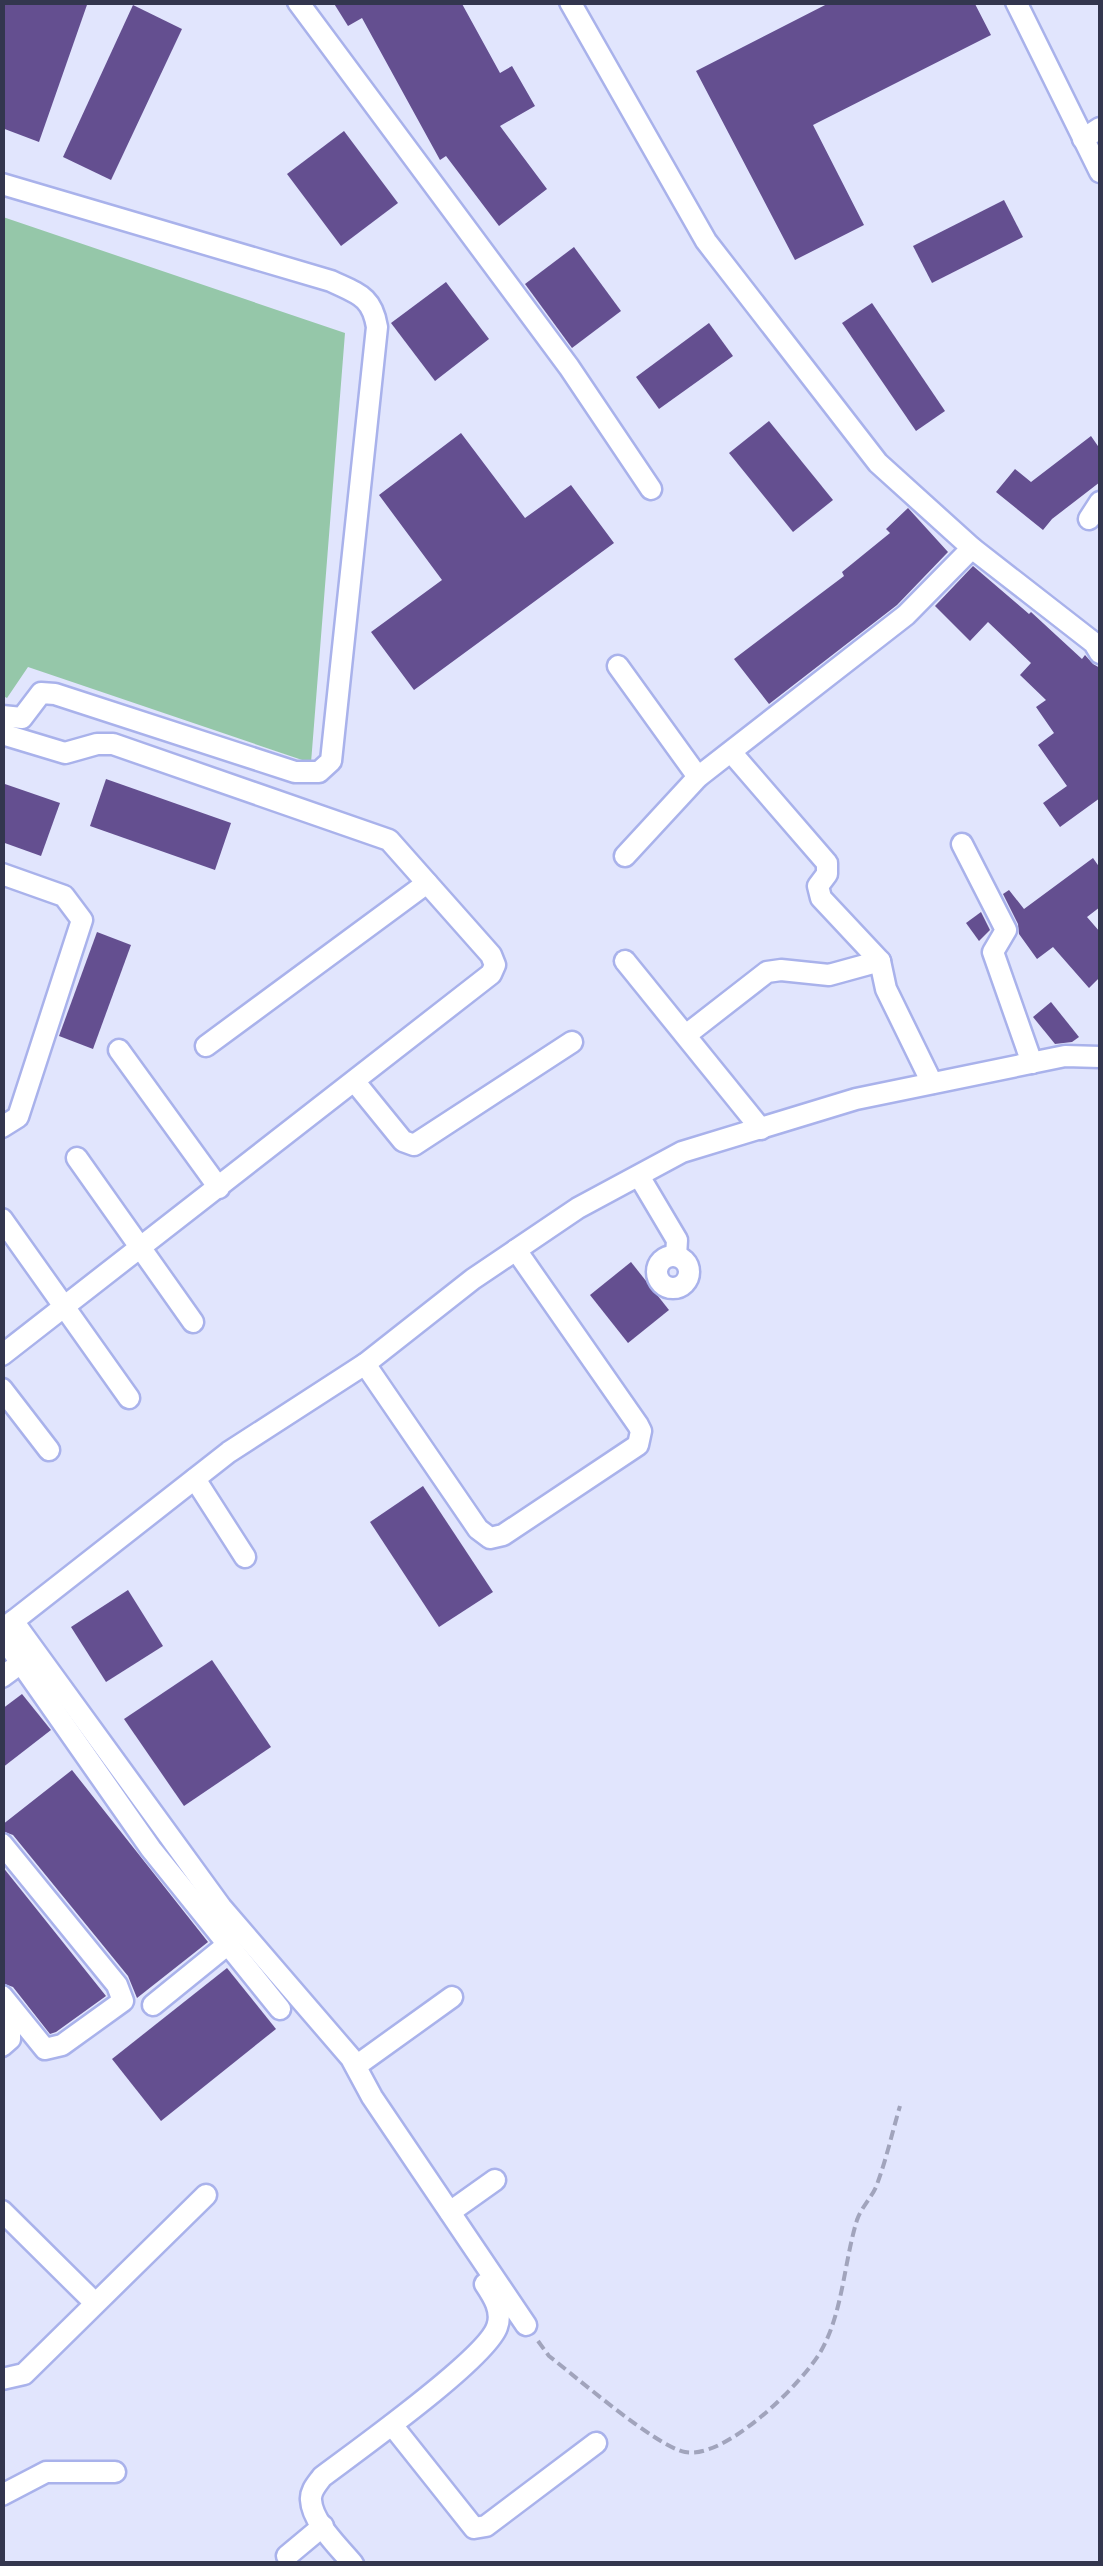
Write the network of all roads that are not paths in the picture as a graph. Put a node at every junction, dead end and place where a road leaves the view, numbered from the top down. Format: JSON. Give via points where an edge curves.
{"nodes":[{"id":1,"x":298,"y":2,"type":"edge"},
{"id":2,"x":570,"y":2,"type":"edge"},
{"id":3,"x":1016,"y":2,"type":"edge"},
{"id":4,"x":1092,"y":134,"type":"edge"},
{"id":5,"x":1100,"y":172,"type":"edge"},
{"id":6,"x":2,"y":184,"type":"edge"},
{"id":7,"x":651,"y":488,"type":"dead end"},
{"id":8,"x":972,"y":548,"type":"junction"},
{"id":9,"x":1098,"y":645,"type":"edge"},
{"id":10,"x":618,"y":666,"type":"dead end"},
{"id":11,"x":2,"y":716,"type":"edge"},
{"id":12,"x":2,"y":734,"type":"edge"},
{"id":13,"x":730,"y":752,"type":"junction"},
{"id":14,"x":698,"y":776,"type":"junction"},
{"id":15,"x":962,"y":844,"type":"dead end"},
{"id":16,"x":625,"y":856,"type":"dead end"},
{"id":17,"x":2,"y":874,"type":"edge"},
{"id":18,"x":427,"y":883,"type":"junction"},
{"id":19,"x":624,"y":961,"type":"dead end"},
{"id":20,"x":880,"y":961,"type":"junction"},
{"id":21,"x":686,"y":1034,"type":"junction"},
{"id":22,"x":572,"y":1042,"type":"dead end"},
{"id":23,"x":206,"y":1046,"type":"dead end"},
{"id":24,"x":119,"y":1050,"type":"dead end"},
{"id":25,"x":1100,"y":1057,"type":"edge"},
{"id":26,"x":1032,"y":1063,"type":"junction"},
{"id":27,"x":355,"y":1082,"type":"junction"},
{"id":28,"x":932,"y":1083,"type":"junction"},
{"id":29,"x":2,"y":1128,"type":"edge"},
{"id":30,"x":761,"y":1128,"type":"junction"},
{"id":31,"x":77,"y":1158,"type":"dead end"},
{"id":32,"x":639,"y":1176,"type":"junction"},
{"id":33,"x":219,"y":1188,"type":"junction"},
{"id":34,"x":2,"y":1219,"type":"edge"},
{"id":35,"x":141,"y":1249,"type":"junction"},
{"id":36,"x":516,"y":1250,"type":"junction"},
{"id":37,"x":676,"y":1256,"type":"dead end"},
{"id":38,"x":65,"y":1308,"type":"junction"},
{"id":39,"x":193,"y":1322,"type":"dead end"},
{"id":40,"x":2,"y":1355,"type":"edge"},
{"id":41,"x":365,"y":1364,"type":"junction"},
{"id":42,"x":2,"y":1388,"type":"edge"},
{"id":43,"x":128,"y":1398,"type":"dead end"},
{"id":44,"x":49,"y":1450,"type":"dead end"},
{"id":45,"x":195,"y":1479,"type":"junction"},
{"id":46,"x":245,"y":1557,"type":"dead end"},
{"id":47,"x":6,"y":1629,"type":"edge"},
{"id":48,"x":21,"y":1663,"type":"junction"},
{"id":49,"x":2,"y":1677,"type":"edge"},
{"id":50,"x":2,"y":1844,"type":"edge"},
{"id":51,"x":228,"y":1945,"type":"junction"},
{"id":52,"x":2,"y":1996,"type":"edge"},
{"id":53,"x":452,"y":1997,"type":"dead end"},
{"id":54,"x":153,"y":2005,"type":"dead end"},
{"id":55,"x":280,"y":2008,"type":"dead end"},
{"id":56,"x":2,"y":2021,"type":"edge"},
{"id":57,"x":2,"y":2046,"type":"edge"},
{"id":58,"x":358,"y":2070,"type":"junction"},
{"id":59,"x":495,"y":2180,"type":"dead end"},
{"id":60,"x":206,"y":2196,"type":"dead end"},
{"id":61,"x":2,"y":2211,"type":"edge"},
{"id":62,"x":450,"y":2212,"type":"junction"},
{"id":63,"x":95,"y":2304,"type":"junction"},
{"id":64,"x":526,"y":2324,"type":"road end"},
{"id":65,"x":2,"y":2379,"type":"edge"},
{"id":66,"x":392,"y":2425,"type":"junction"},
{"id":67,"x":596,"y":2442,"type":"dead end"},
{"id":68,"x":115,"y":2472,"type":"dead end"},
{"id":69,"x":2,"y":2494,"type":"edge"},
{"id":70,"x":323,"y":2526,"type":"junction"},
{"id":71,"x":288,"y":2556,"type":"dead end"},
{"id":72,"x":353,"y":2564,"type":"edge"}],
"edges":[{"from":1,"to":7,"type":"street"},
{"from":2,"to":8,"type":"street","via":[[706,242],[878,463]]},
{"from":3,"to":4,"type":"street"},
{"from":4,"to":5,"type":"street"},
{"from":6,"to":11,"type":"street","via":[[331,282],[374,307],[377,327],[332,761],[319,772],[295,772],[55,694],[41,693],[22,718]]},
{"from":8,"to":9,"type":"street"},
{"from":8,"to":13,"type":"street","via":[[906,615]]},
{"from":10,"to":14,"type":"street"},
{"from":12,"to":18,"type":"street","via":[[65,753],[113,744],[389,840]]},
{"from":13,"to":14,"type":"street"},
{"from":13,"to":20,"type":"street","via":[[827,863],[818,886],[822,898]]},
{"from":14,"to":16,"type":"street"},
{"from":15,"to":26,"type":"street","via":[[1006,930],[993,952]]},
{"from":17,"to":29,"type":"street","via":[[64,896],[82,920],[18,1117]]},
{"from":18,"to":23,"type":"street"},
{"from":18,"to":27,"type":"street","via":[[495,966]]},
{"from":19,"to":21,"type":"street"},
{"from":20,"to":21,"type":"street","via":[[830,976],[767,972]]},
{"from":20,"to":28,"type":"street","via":[[886,989]]},
{"from":21,"to":30,"type":"street"},
{"from":22,"to":27,"type":"street","via":[[414,1145],[403,1141]]},
{"from":24,"to":33,"type":"street"},
{"from":25,"to":26,"type":"street"},
{"from":26,"to":28,"type":"street"},
{"from":27,"to":33,"type":"street"},
{"from":28,"to":30,"type":"street"},
{"from":30,"to":32,"type":"street","via":[[682,1152]]},
{"from":31,"to":35,"type":"street"},
{"from":32,"to":36,"type":"street"},
{"from":32,"to":37,"type":"street","via":[[676,1240]]},
{"from":33,"to":35,"type":"street"},
{"from":34,"to":38,"type":"street"},
{"from":35,"to":38,"type":"street"},
{"from":35,"to":39,"type":"street"},
{"from":36,"to":41,"type":"street"},
{"from":36,"to":41,"type":"street","via":[[638,1425],[638,1445],[490,1538]]},
{"from":38,"to":40,"type":"street"},
{"from":38,"to":43,"type":"street"},
{"from":41,"to":45,"type":"street"},
{"from":42,"to":44,"type":"street"},
{"from":45,"to":46,"type":"street"},
{"from":45,"to":47,"type":"street"},
{"from":47,"to":48,"type":"street"},
{"from":47,"to":58,"type":"street","via":[[221,1907]]},
{"from":48,"to":49,"type":"street"},
{"from":48,"to":51,"type":"street","via":[[151,1849]]},
{"from":50,"to":52,"type":"street","via":[[117,1985],[123,2001],[46,2050]]},
{"from":51,"to":54,"type":"street"},
{"from":51,"to":55,"type":"street"},
{"from":53,"to":58,"type":"street"},
{"from":56,"to":57,"type":"street","via":[[10,2030]]},
{"from":58,"to":62,"type":"street"},
{"from":58,"to":66,"type":"street","via":[[355,2095],[499,2312],[488,2342]]},
{"from":59,"to":62,"type":"street"},
{"from":60,"to":63,"type":"street"},
{"from":61,"to":63,"type":"street"},
{"from":62,"to":64,"type":"street"},
{"from":63,"to":65,"type":"street","via":[[24,2374]]},
{"from":66,"to":67,"type":"street","via":[[474,2528],[486,2526]]},
{"from":66,"to":70,"type":"street","via":[[313,2490],[310,2501]]},
{"from":68,"to":69,"type":"street","via":[[46,2472]]},
{"from":70,"to":71,"type":"street"},
{"from":70,"to":72,"type":"street"}]}
